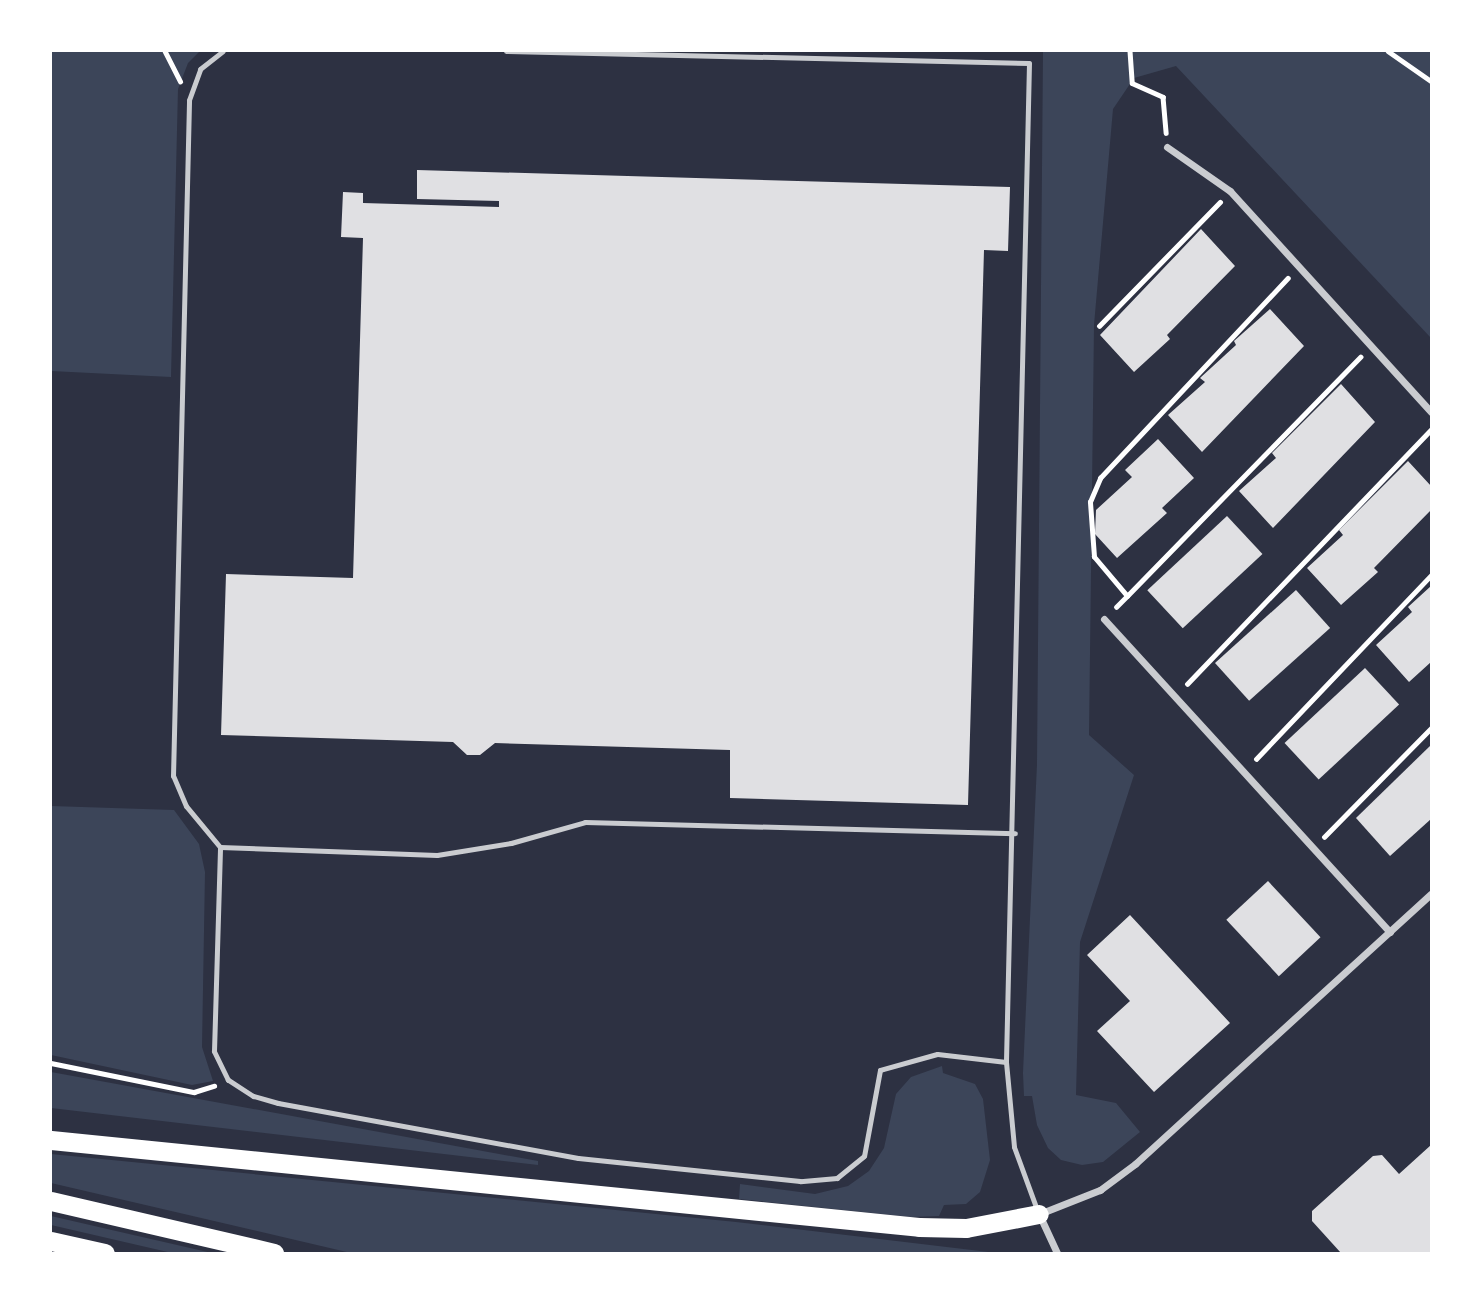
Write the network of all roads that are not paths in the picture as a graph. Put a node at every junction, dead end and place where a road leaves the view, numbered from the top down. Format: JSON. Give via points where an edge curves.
{"nodes":[{"id":1,"x":223,"y":51,"type":"edge"},
{"id":2,"x":506,"y":51,"type":"edge"},
{"id":3,"x":1167,"y":147,"type":"road end"},
{"id":4,"x":1431,"y":412,"type":"edge"},
{"id":5,"x":1104,"y":619,"type":"road end"},
{"id":6,"x":1015,"y":833,"type":"junction"},
{"id":7,"x":220,"y":847,"type":"junction"},
{"id":8,"x":1431,"y":894,"type":"edge"},
{"id":9,"x":1390,"y":932,"type":"junction"},
{"id":10,"x":1006,"y":1062,"type":"junction"},
{"id":11,"x":51,"y":1140,"type":"edge"},
{"id":12,"x":51,"y":1201,"type":"edge"},
{"id":13,"x":1038,"y":1214,"type":"junction"},
{"id":14,"x":51,"y":1241,"type":"edge"},
{"id":15,"x":106,"y":1253,"type":"edge"},
{"id":16,"x":274,"y":1253,"type":"edge"},
{"id":17,"x":1057,"y":1253,"type":"edge"}],
"edges":[{"from":1,"to":7,"type":"lane","via":[[200,69],[189,100],[173,776],[186,806]]},
{"from":2,"to":6,"type":"lane","via":[[1029,63]]},
{"from":3,"to":4,"type":"street","via":[[1230,191]]},
{"from":5,"to":9,"type":"street"},
{"from":6,"to":7,"type":"lane","via":[[585,822],[511,843],[437,855],[395,857]]},
{"from":6,"to":10,"type":"lane"},
{"from":7,"to":10,"type":"lane","via":[[214,1051],[228,1080],[253,1097],[278,1104],[553,1154],[800,1181],[837,1178],[864,1156],[880,1070],[937,1054]]},
{"from":8,"to":9,"type":"street"},
{"from":9,"to":13,"type":"street","via":[[1135,1164],[1100,1190]]},
{"from":10,"to":13,"type":"lane","via":[[1014,1147]]},
{"from":11,"to":13,"type":"highway","via":[[919,1227],[966,1228]]},
{"from":12,"to":16,"type":"highway"},
{"from":13,"to":17,"type":"street"},
{"from":14,"to":15,"type":"highway"}]}
